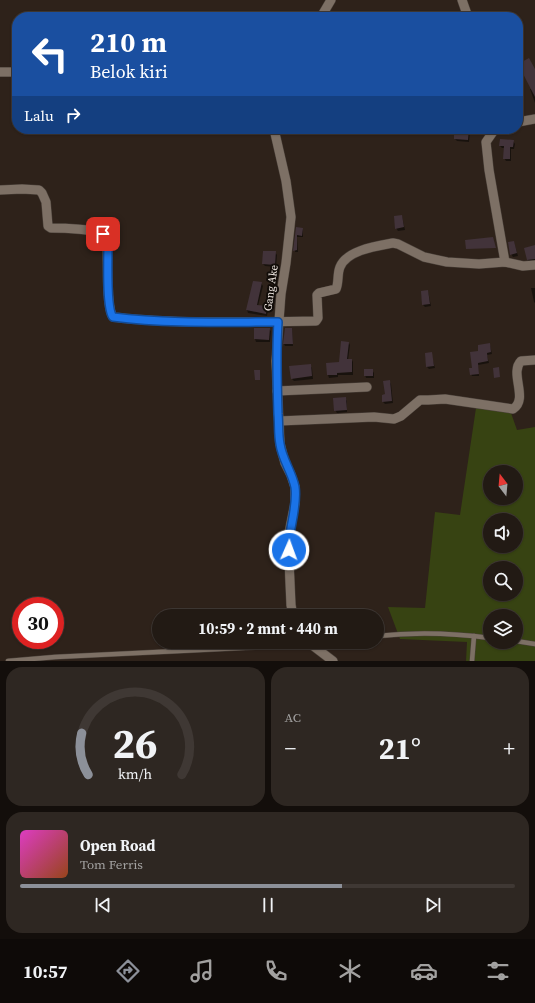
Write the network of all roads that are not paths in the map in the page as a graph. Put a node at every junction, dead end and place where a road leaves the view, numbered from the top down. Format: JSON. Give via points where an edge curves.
{"nodes":[{"id":1,"x":331,"y":0,"type":"edge"},
{"id":2,"x":462,"y":0,"type":"edge"},
{"id":3,"x":324,"y":12,"type":"edge"},
{"id":4,"x":466,"y":12,"type":"edge"},
{"id":5,"x":0,"y":72,"type":"edge"},
{"id":6,"x":12,"y":72,"type":"edge"},
{"id":7,"x":535,"y":119,"type":"edge"},
{"id":8,"x":523,"y":121,"type":"edge"},
{"id":9,"x":275,"y":134,"type":"edge"},
{"id":10,"x":492,"y":134,"type":"edge"},
{"id":11,"x":0,"y":190,"type":"edge"},
{"id":12,"x":504,"y":262,"type":"junction"},
{"id":13,"x":535,"y":265,"type":"edge"},
{"id":14,"x":278,"y":322,"type":"junction"},
{"id":15,"x":535,"y":360,"type":"edge"},
{"id":16,"x":367,"y":387,"type":"dead end"},
{"id":17,"x":277,"y":391,"type":"junction"},
{"id":18,"x":279,"y":421,"type":"junction"},
{"id":19,"x":292,"y":609,"type":"edge"},
{"id":20,"x":384,"y":635,"type":"edge"},
{"id":21,"x":474,"y":636,"type":"junction"},
{"id":22,"x":483,"y":637,"type":"edge"},
{"id":23,"x":523,"y":643,"type":"edge"},
{"id":24,"x":535,"y":644,"type":"edge"},
{"id":25,"x":217,"y":649,"type":"edge"},
{"id":26,"x":319,"y":649,"type":"edge"},
{"id":27,"x":8,"y":661,"type":"edge"},
{"id":28,"x":333,"y":661,"type":"edge"},
{"id":29,"x":472,"y":661,"type":"edge"}],
"edges":[{"from":1,"to":3,"type":"street"},
{"from":2,"to":4,"type":"street"},
{"from":5,"to":6,"type":"street"},
{"from":7,"to":8,"type":"street"},
{"from":9,"to":14,"type":"street","name":"Gang Ake","via":[[291,217]]},
{"from":10,"to":12,"type":"street","via":[[486,142],[488,170]]},
{"from":11,"to":14,"type":"street","via":[[39,190],[46,202],[48,226],[96,232],[106,237],[108,290],[113,317],[190,322]]},
{"from":12,"to":13,"type":"street","via":[[523,266]]},
{"from":12,"to":14,"type":"street","via":[[447,262],[424,257],[393,243],[356,252],[344,261],[340,268],[336,289],[317,295],[316,320]]},
{"from":14,"to":17,"type":"street","name":"Gang Ake"},
{"from":15,"to":18,"type":"street","via":[[524,360],[518,366],[519,401],[513,409],[445,399],[420,400],[394,419],[367,417]]},
{"from":16,"to":17,"type":"street"},
{"from":17,"to":18,"type":"street","name":"Gang Ake"},
{"from":18,"to":19,"type":"street","name":"Gang Ake","via":[[280,444],[295,487],[295,503],[288,538]]},
{"from":20,"to":21,"type":"lane"},
{"from":21,"to":22,"type":"lane"},
{"from":21,"to":29,"type":"lane"},
{"from":23,"to":24,"type":"lane"},
{"from":25,"to":27,"type":"lane"},
{"from":26,"to":28,"type":"street"}]}
